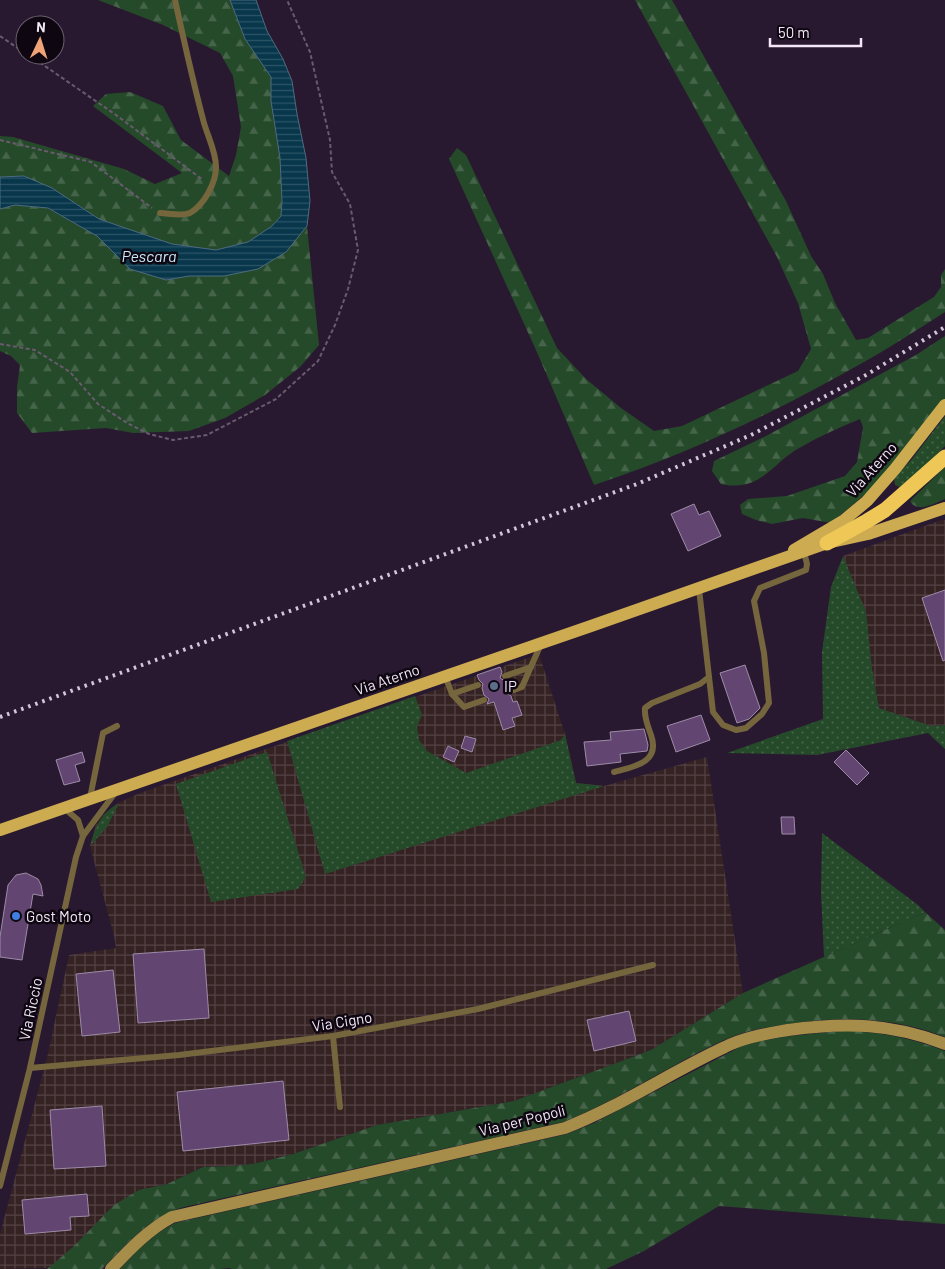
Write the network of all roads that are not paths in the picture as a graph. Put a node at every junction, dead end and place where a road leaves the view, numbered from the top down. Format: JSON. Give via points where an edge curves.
{"nodes":[{"id":1,"x":174,"y":0,"type":"edge"},
{"id":2,"x":160,"y":213,"type":"road end"},
{"id":3,"x":945,"y":405,"type":"edge"},
{"id":4,"x":945,"y":457,"type":"edge"},
{"id":5,"x":945,"y":508,"type":"edge"},
{"id":6,"x":827,"y":543,"type":"junction"},
{"id":7,"x":804,"y":552,"type":"junction"},
{"id":8,"x":784,"y":559,"type":"junction"},
{"id":9,"x":699,"y":589,"type":"junction"},
{"id":10,"x":542,"y":643,"type":"junction"},
{"id":11,"x":531,"y":667,"type":"junction"},
{"id":12,"x":445,"y":676,"type":"junction"},
{"id":13,"x":505,"y":676,"type":"dead end"},
{"id":14,"x":709,"y":677,"type":"junction"},
{"id":15,"x":478,"y":685,"type":"dead end"},
{"id":16,"x":511,"y":690,"type":"dead end"},
{"id":17,"x":452,"y":694,"type":"junction"},
{"id":18,"x":484,"y":700,"type":"dead end"},
{"id":19,"x":117,"y":726,"type":"dead end"},
{"id":20,"x":614,"y":772,"type":"dead end"},
{"id":21,"x":119,"y":789,"type":"junction"},
{"id":22,"x":90,"y":798,"type":"junction"},
{"id":23,"x":64,"y":808,"type":"junction"},
{"id":24,"x":0,"y":830,"type":"edge"},
{"id":25,"x":82,"y":836,"type":"junction"},
{"id":26,"x":652,"y":965,"type":"dead end"},
{"id":27,"x":333,"y":1036,"type":"junction"},
{"id":28,"x":945,"y":1044,"type":"edge"},
{"id":29,"x":30,"y":1068,"type":"junction"},
{"id":30,"x":340,"y":1107,"type":"dead end"},
{"id":31,"x":0,"y":1186,"type":"edge"},
{"id":32,"x":111,"y":1269,"type":"edge"}],
"edges":[{"from":1,"to":2,"type":"lane","via":[[216,167],[203,201],[188,214]]},
{"from":3,"to":8,"type":"main road","name":"Via Aterno","via":[[867,501],[843,521],[795,548]]},
{"from":4,"to":6,"type":"highway","via":[[885,510]]},
{"from":5,"to":6,"type":"main road","name":"Via Aterno","via":[[868,534]]},
{"from":6,"to":7,"type":"main road","name":"Via Aterno"},
{"from":7,"to":8,"type":"main road","name":"Via Aterno"},
{"from":7,"to":14,"type":"lane","via":[[808,564],[806,570],[760,588],[754,601],[769,703],[762,714],[746,728],[736,730],[723,725],[713,712]]},
{"from":8,"to":9,"type":"main road","name":"Via Aterno"},
{"from":9,"to":10,"type":"main road","name":"Via Aterno"},
{"from":9,"to":14,"type":"lane"},
{"from":10,"to":11,"type":"lane"},
{"from":10,"to":12,"type":"main road","name":"Via Aterno"},
{"from":11,"to":13,"type":"lane"},
{"from":11,"to":16,"type":"lane","via":[[522,687]]},
{"from":12,"to":17,"type":"lane"},
{"from":12,"to":21,"type":"main road","name":"Via Aterno"},
{"from":14,"to":20,"type":"lane","via":[[645,708],[653,740],[651,755],[636,766]]},
{"from":15,"to":17,"type":"lane"},
{"from":17,"to":18,"type":"lane","via":[[464,707]]},
{"from":19,"to":22,"type":"lane","via":[[103,733]]},
{"from":21,"to":22,"type":"main road","name":"Via Aterno"},
{"from":21,"to":25,"type":"lane","name":"Via Riccio"},
{"from":22,"to":23,"type":"main road","name":"Via Aterno"},
{"from":23,"to":24,"type":"main road","name":"Via Aterno"},
{"from":23,"to":25,"type":"lane","via":[[78,820]]},
{"from":25,"to":29,"type":"lane","name":"Via Riccio"},
{"from":26,"to":27,"type":"lane","name":"Via Cigno","via":[[478,1009]]},
{"from":27,"to":29,"type":"lane","name":"Via Cigno","via":[[179,1055]]},
{"from":27,"to":30,"type":"lane"},
{"from":28,"to":32,"type":"main road","name":"Via per Popoli","via":[[883,1027],[860,1025],[811,1027],[756,1035],[724,1047],[592,1118],[565,1128],[172,1217],[141,1238]]},
{"from":29,"to":31,"type":"lane","name":"Via Riccio"}]}
